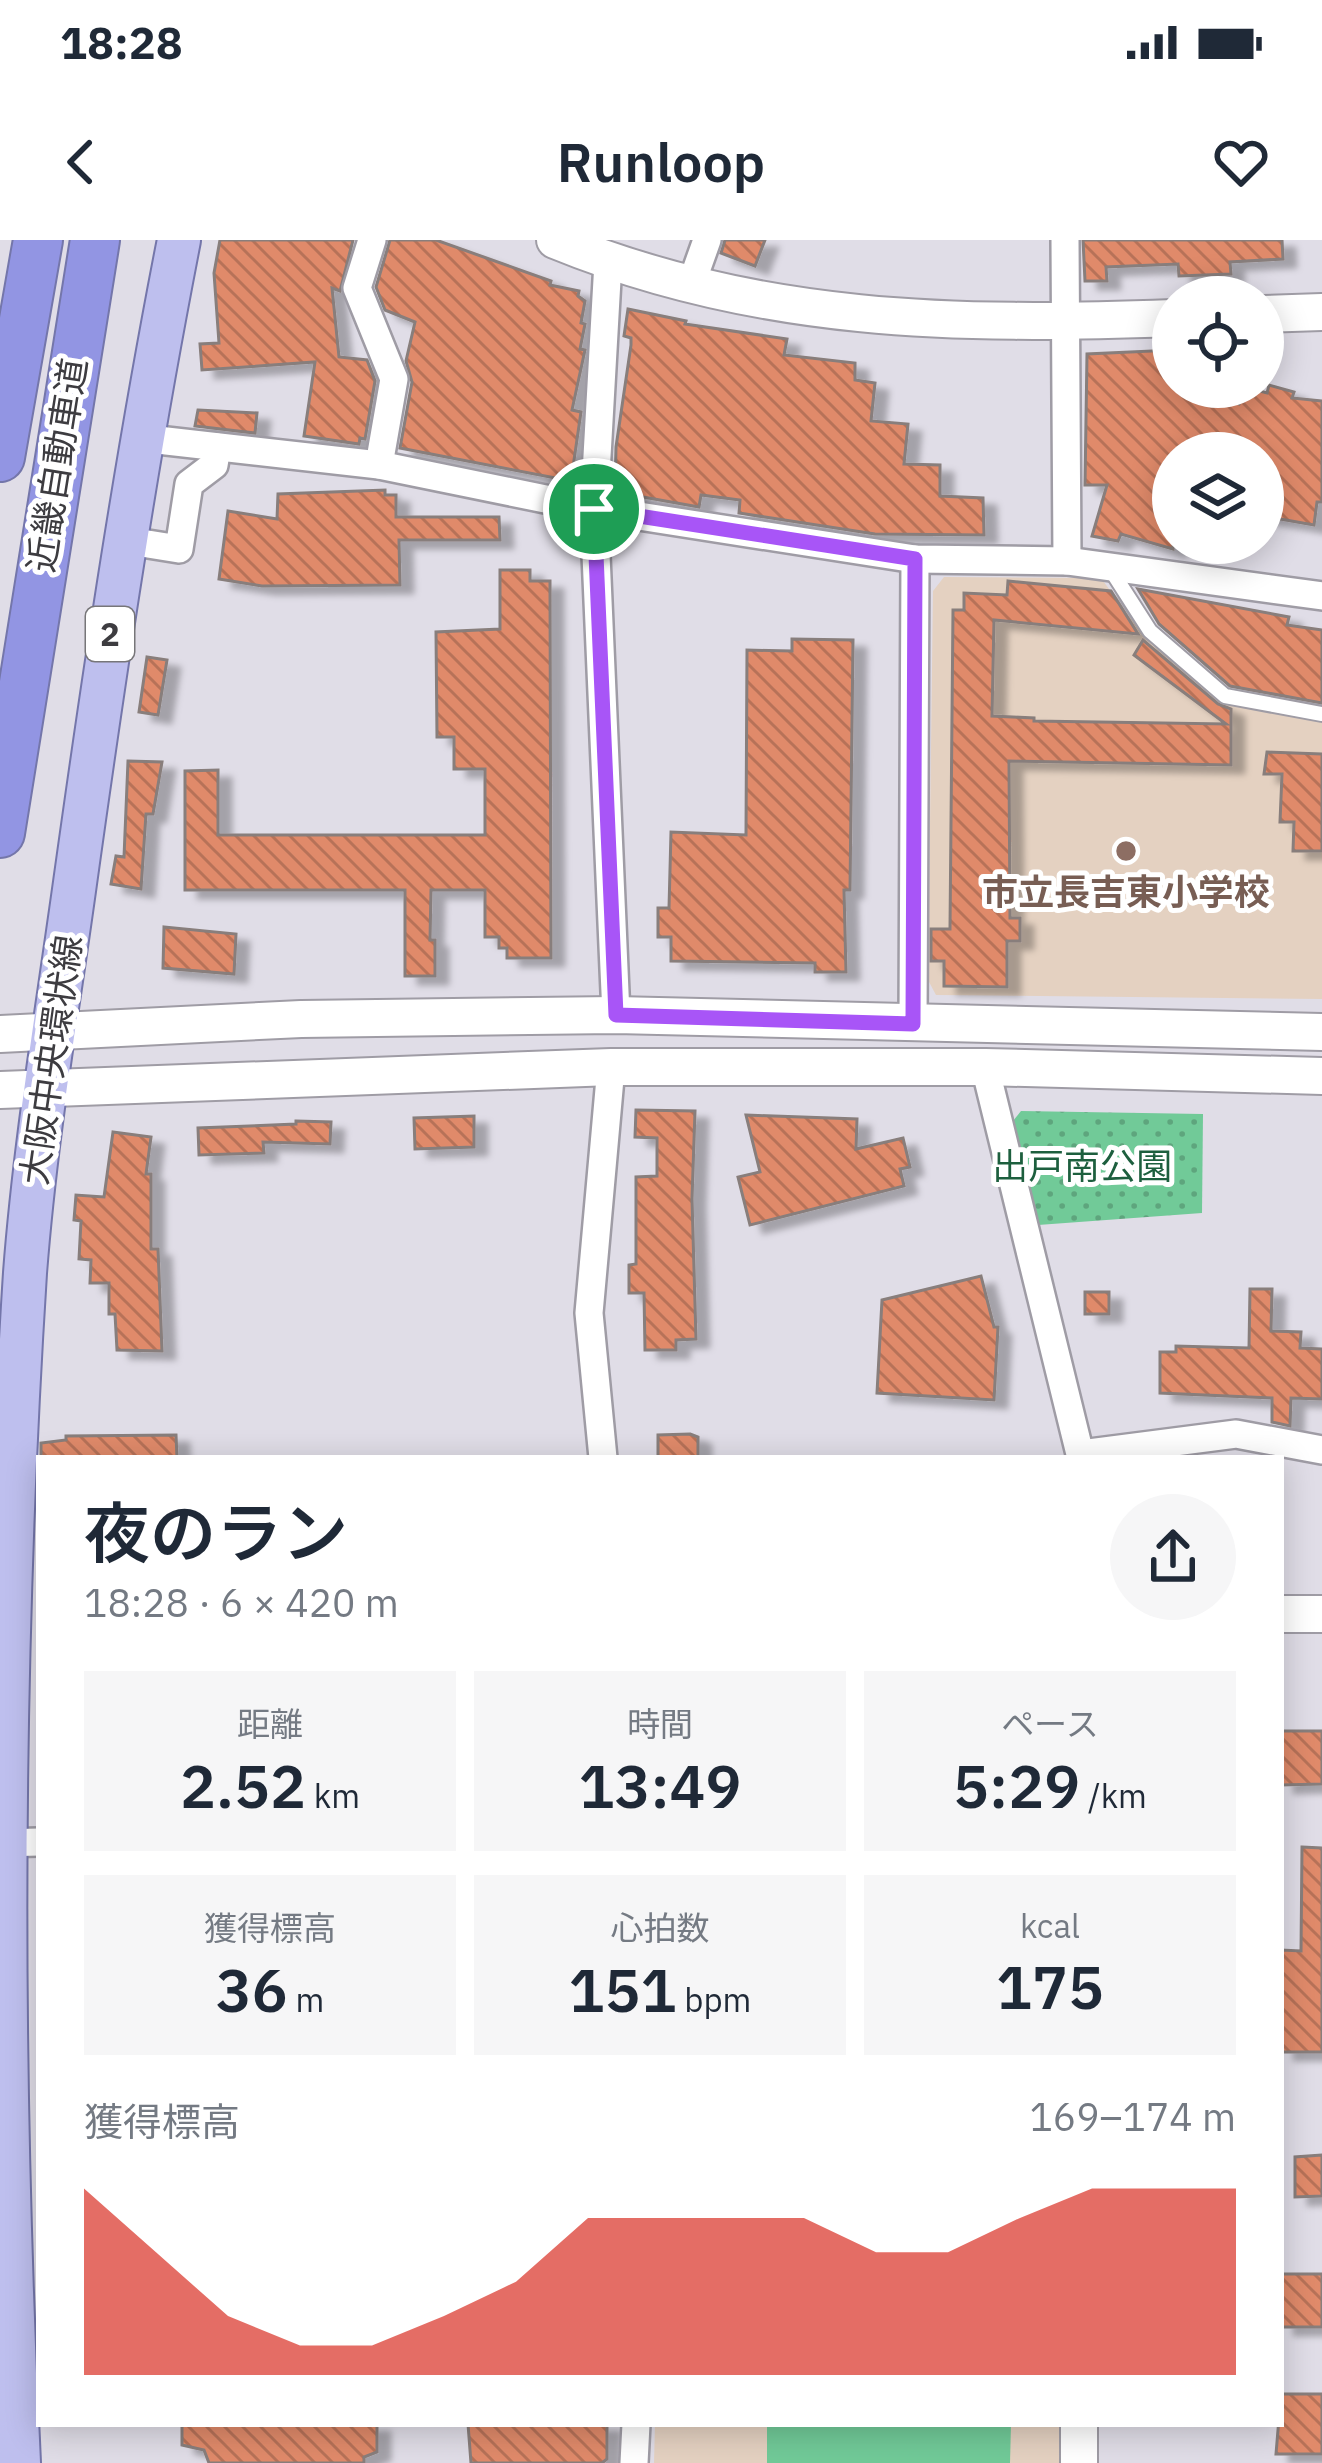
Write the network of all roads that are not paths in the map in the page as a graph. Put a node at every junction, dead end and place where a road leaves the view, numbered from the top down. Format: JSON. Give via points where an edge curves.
{"nodes":[{"id":1,"x":38,"y":240,"type":"edge"},
{"id":2,"x":94,"y":240,"type":"edge"},
{"id":3,"x":179,"y":240,"type":"edge"},
{"id":4,"x":372,"y":240,"type":"edge"},
{"id":5,"x":555,"y":240,"type":"edge"},
{"id":6,"x":707,"y":240,"type":"edge"},
{"id":7,"x":1065,"y":240,"type":"edge"},
{"id":8,"x":608,"y":262,"type":"junction"},
{"id":9,"x":691,"y":285,"type":"junction"},
{"id":10,"x":1322,"y":312,"type":"edge"},
{"id":11,"x":1284,"y":313,"type":"edge"},
{"id":12,"x":1152,"y":319,"type":"edge"},
{"id":13,"x":1065,"y":322,"type":"junction"},
{"id":14,"x":217,"y":447,"type":"junction"},
{"id":15,"x":0,"y":457,"type":"edge"},
{"id":16,"x":137,"y":457,"type":"junction"},
{"id":17,"x":380,"y":466,"type":"junction"},
{"id":18,"x":189,"y":484,"type":"junction"},
{"id":19,"x":594,"y":509,"type":"junction"},
{"id":20,"x":123,"y":540,"type":"junction"},
{"id":21,"x":915,"y":559,"type":"junction"},
{"id":22,"x":1066,"y":561,"type":"junction"},
{"id":23,"x":1109,"y":567,"type":"junction"},
{"id":24,"x":1322,"y":596,"type":"edge"},
{"id":25,"x":1322,"y":714,"type":"edge"},
{"id":26,"x":0,"y":833,"type":"edge"},
{"id":27,"x":616,"y":1015,"type":"junction"},
{"id":28,"x":913,"y":1024,"type":"junction"},
{"id":29,"x":54,"y":1031,"type":"junction"},
{"id":30,"x":1322,"y":1032,"type":"edge"},
{"id":31,"x":0,"y":1034,"type":"edge"},
{"id":32,"x":0,"y":1044,"type":"edge"},
{"id":33,"x":611,"y":1067,"type":"junction"},
{"id":34,"x":985,"y":1067,"type":"junction"},
{"id":35,"x":1322,"y":1076,"type":"edge"},
{"id":36,"x":0,"y":1090,"type":"edge"},
{"id":37,"x":44,"y":1090,"type":"junction"},
{"id":38,"x":1236,"y":1446,"type":"edge"},
{"id":39,"x":1322,"y":1450,"type":"edge"},
{"id":40,"x":603,"y":1455,"type":"edge"},
{"id":41,"x":1081,"y":1455,"type":"edge"},
{"id":42,"x":1096,"y":1455,"type":"edge"},
{"id":43,"x":14,"y":1604,"type":"edge"},
{"id":44,"x":1284,"y":1614,"type":"edge"},
{"id":45,"x":1322,"y":1614,"type":"edge"},
{"id":46,"x":36,"y":1842,"type":"edge"},
{"id":47,"x":0,"y":1843,"type":"edge"},
{"id":48,"x":636,"y":2427,"type":"edge"},
{"id":49,"x":1079,"y":2427,"type":"edge"},
{"id":50,"x":19,"y":2463,"type":"edge"},
{"id":51,"x":634,"y":2463,"type":"edge"},
{"id":52,"x":1079,"y":2463,"type":"edge"}],
"edges":[{"from":1,"to":15,"type":"highway","name":"近畿自動車道"},
{"from":2,"to":26,"type":"highway","name":"近畿自動車道"},
{"from":3,"to":16,"type":"main road","name":"大阪中央環状線","number":"2"},
{"from":4,"to":17,"type":"street","via":[[357,288],[394,379]]},
{"from":5,"to":8,"type":"street"},
{"from":6,"to":9,"type":"street"},
{"from":7,"to":13,"type":"street"},
{"from":8,"to":9,"type":"street"},
{"from":8,"to":19,"type":"street"},
{"from":9,"to":13,"type":"street","via":[[875,316]]},
{"from":10,"to":11,"type":"street"},
{"from":12,"to":13,"type":"street"},
{"from":13,"to":22,"type":"street"},
{"from":14,"to":16,"type":"street"},
{"from":14,"to":17,"type":"street"},
{"from":14,"to":18,"type":"street","via":[[214,466]]},
{"from":16,"to":18,"type":"street"},
{"from":16,"to":20,"type":"main road","name":"大阪中央環状線","number":"2"},
{"from":17,"to":19,"type":"street"},
{"from":18,"to":20,"type":"street","via":[[179,549]]},
{"from":19,"to":21,"type":"street"},
{"from":19,"to":27,"type":"street"},
{"from":20,"to":29,"type":"main road","name":"大阪中央環状線","number":"2"},
{"from":21,"to":22,"type":"street"},
{"from":21,"to":28,"type":"street"},
{"from":22,"to":23,"type":"street"},
{"from":23,"to":24,"type":"street"},
{"from":23,"to":25,"type":"lane","via":[[1150,631],[1225,696]]},
{"from":27,"to":28,"type":"street"},
{"from":27,"to":29,"type":"street"},
{"from":28,"to":30,"type":"street"},
{"from":29,"to":31,"type":"street"},
{"from":29,"to":32,"type":"lane"},
{"from":29,"to":37,"type":"main road","name":"大阪中央環状線","number":"2"},
{"from":33,"to":34,"type":"street"},
{"from":33,"to":37,"type":"street"},
{"from":33,"to":40,"type":"street","via":[[589,1313]]},
{"from":34,"to":35,"type":"street"},
{"from":34,"to":41,"type":"street"},
{"from":36,"to":37,"type":"street"},
{"from":37,"to":43,"type":"main road","name":"大阪中央環状線","number":"2","via":[[25,1270]]},
{"from":38,"to":39,"type":"street"},
{"from":38,"to":42,"type":"street"},
{"from":43,"to":47,"type":"main road","name":"大阪中央環状線","number":"2"},
{"from":44,"to":45,"type":"street"},
{"from":46,"to":47,"type":"street"},
{"from":47,"to":50,"type":"main road","name":"大阪中央環状線","number":"2"},
{"from":48,"to":51,"type":"street"},
{"from":49,"to":52,"type":"street"}]}
